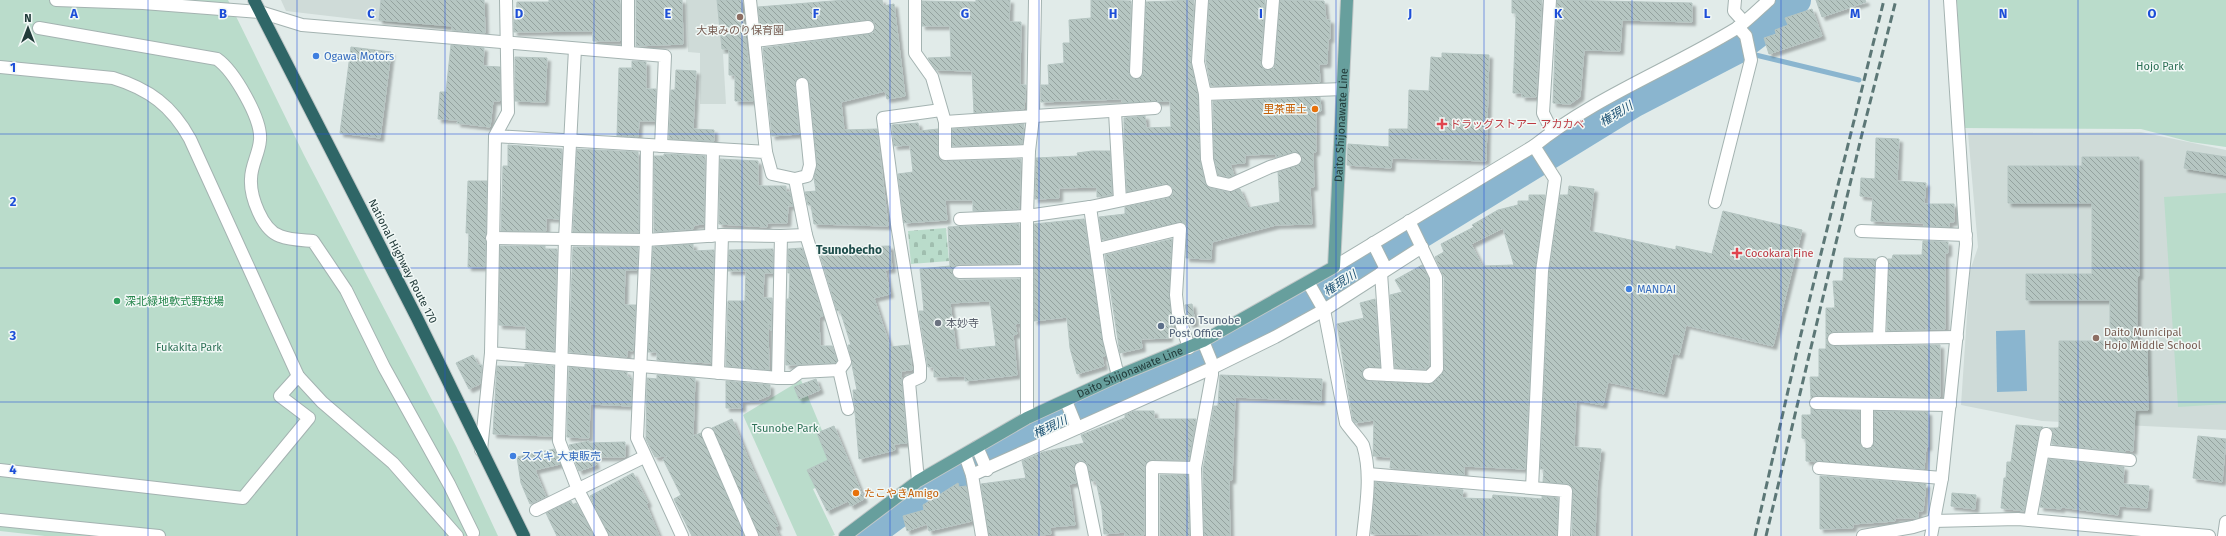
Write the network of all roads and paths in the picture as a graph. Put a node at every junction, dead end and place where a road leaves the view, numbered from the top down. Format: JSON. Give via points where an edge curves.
{"nodes":[{"id":1,"x":56,"y":0,"type":"edge"},
{"id":2,"x":254,"y":0,"type":"edge"},
{"id":3,"x":506,"y":0,"type":"edge"},
{"id":4,"x":628,"y":0,"type":"edge"},
{"id":5,"x":750,"y":0,"type":"edge"},
{"id":6,"x":915,"y":0,"type":"edge"},
{"id":7,"x":1035,"y":0,"type":"edge"},
{"id":8,"x":1139,"y":0,"type":"edge"},
{"id":9,"x":1202,"y":0,"type":"edge"},
{"id":10,"x":1273,"y":0,"type":"edge"},
{"id":11,"x":1347,"y":0,"type":"edge"},
{"id":12,"x":1550,"y":0,"type":"edge"},
{"id":13,"x":1735,"y":0,"type":"edge"},
{"id":14,"x":1769,"y":0,"type":"edge"},
{"id":15,"x":1950,"y":1,"type":"edge"},
{"id":16,"x":260,"y":12,"type":"junction"},
{"id":17,"x":1741,"y":24,"type":"junction"},
{"id":18,"x":868,"y":27,"type":"dead end"},
{"id":19,"x":39,"y":28,"type":"dead end"},
{"id":20,"x":755,"y":41,"type":"junction"},
{"id":21,"x":506,"y":43,"type":"junction"},
{"id":22,"x":575,"y":49,"type":"junction"},
{"id":23,"x":628,"y":52,"type":"junction"},
{"id":24,"x":1268,"y":63,"type":"dead end"},
{"id":25,"x":0,"y":67,"type":"edge"},
{"id":26,"x":1136,"y":72,"type":"dead end"},
{"id":27,"x":802,"y":84,"type":"dead end"},
{"id":28,"x":1343,"y":89,"type":"junction"},
{"id":29,"x":1205,"y":94,"type":"junction"},
{"id":30,"x":1155,"y":108,"type":"dead end"},
{"id":31,"x":941,"y":110,"type":"junction"},
{"id":32,"x":1115,"y":112,"type":"junction"},
{"id":33,"x":1033,"y":117,"type":"junction"},
{"id":34,"x":945,"y":122,"type":"junction"},
{"id":35,"x":1552,"y":131,"type":"junction"},
{"id":36,"x":495,"y":136,"type":"junction"},
{"id":37,"x":571,"y":140,"type":"junction"},
{"id":38,"x":647,"y":145,"type":"junction"},
{"id":39,"x":661,"y":146,"type":"junction"},
{"id":40,"x":713,"y":149,"type":"junction"},
{"id":41,"x":1536,"y":149,"type":"junction"},
{"id":42,"x":1028,"y":151,"type":"junction"},
{"id":43,"x":766,"y":152,"type":"junction"},
{"id":44,"x":1295,"y":159,"type":"dead end"},
{"id":45,"x":795,"y":179,"type":"junction"},
{"id":46,"x":1166,"y":191,"type":"dead end"},
{"id":47,"x":1120,"y":200,"type":"junction"},
{"id":48,"x":1715,"y":202,"type":"dead end"},
{"id":49,"x":1090,"y":207,"type":"junction"},
{"id":50,"x":1027,"y":216,"type":"junction"},
{"id":51,"x":960,"y":219,"type":"dead end"},
{"id":52,"x":1409,"y":222,"type":"junction"},
{"id":53,"x":1861,"y":232,"type":"dead end"},
{"id":54,"x":1966,"y":234,"type":"junction"},
{"id":55,"x":806,"y":235,"type":"junction"},
{"id":56,"x":716,"y":236,"type":"junction"},
{"id":57,"x":781,"y":236,"type":"junction"},
{"id":58,"x":492,"y":238,"type":"junction"},
{"id":59,"x":565,"y":239,"type":"junction"},
{"id":60,"x":646,"y":240,"type":"junction"},
{"id":61,"x":1373,"y":244,"type":"junction"},
{"id":62,"x":1422,"y":246,"type":"junction"},
{"id":63,"x":1098,"y":250,"type":"junction"},
{"id":64,"x":1882,"y":262,"type":"dead end"},
{"id":65,"x":1334,"y":268,"type":"junction"},
{"id":66,"x":1384,"y":270,"type":"junction"},
{"id":67,"x":1027,"y":271,"type":"junction"},
{"id":68,"x":959,"y":272,"type":"dead end"},
{"id":69,"x":1311,"y":286,"type":"junction"},
{"id":70,"x":1323,"y":308,"type":"junction"},
{"id":71,"x":1957,"y":337,"type":"junction"},
{"id":72,"x":1879,"y":338,"type":"junction"},
{"id":73,"x":1834,"y":339,"type":"dead end"},
{"id":74,"x":1203,"y":342,"type":"junction"},
{"id":75,"x":1189,"y":348,"type":"junction"},
{"id":76,"x":491,"y":353,"type":"junction"},
{"id":77,"x":562,"y":358,"type":"junction"},
{"id":78,"x":1212,"y":366,"type":"junction"},
{"id":79,"x":638,"y":367,"type":"junction"},
{"id":80,"x":839,"y":370,"type":"junction"},
{"id":81,"x":718,"y":373,"type":"junction"},
{"id":82,"x":1369,"y":374,"type":"dead end"},
{"id":83,"x":1388,"y":375,"type":"junction"},
{"id":84,"x":298,"y":376,"type":"junction"},
{"id":85,"x":1118,"y":376,"type":"junction"},
{"id":86,"x":778,"y":378,"type":"junction"},
{"id":87,"x":1066,"y":401,"type":"junction"},
{"id":88,"x":1816,"y":404,"type":"dead end"},
{"id":89,"x":1867,"y":404,"type":"junction"},
{"id":90,"x":1950,"y":405,"type":"junction"},
{"id":91,"x":848,"y":409,"type":"dead end"},
{"id":92,"x":1027,"y":418,"type":"junction"},
{"id":93,"x":1077,"y":428,"type":"junction"},
{"id":94,"x":708,"y":434,"type":"dead end"},
{"id":95,"x":2046,"y":434,"type":"dead end"},
{"id":96,"x":1867,"y":442,"type":"dead end"},
{"id":97,"x":977,"y":448,"type":"junction"},
{"id":98,"x":481,"y":450,"type":"junction"},
{"id":99,"x":2043,"y":451,"type":"junction"},
{"id":100,"x":965,"y":455,"type":"junction"},
{"id":101,"x":644,"y":457,"type":"junction"},
{"id":102,"x":2130,"y":460,"type":"dead end"},
{"id":103,"x":1081,"y":468,"type":"dead end"},
{"id":104,"x":1194,"y":468,"type":"junction"},
{"id":105,"x":1819,"y":468,"type":"dead end"},
{"id":106,"x":0,"y":470,"type":"edge"},
{"id":107,"x":987,"y":470,"type":"junction"},
{"id":108,"x":1368,"y":474,"type":"junction"},
{"id":109,"x":972,"y":475,"type":"junction"},
{"id":110,"x":1942,"y":478,"type":"junction"},
{"id":111,"x":918,"y":481,"type":"junction"},
{"id":112,"x":1532,"y":488,"type":"junction"},
{"id":113,"x":578,"y":490,"type":"junction"},
{"id":114,"x":536,"y":510,"type":"dead end"},
{"id":115,"x":0,"y":520,"type":"edge"},
{"id":116,"x":2030,"y":520,"type":"junction"},
{"id":117,"x":2226,"y":522,"type":"edge"},
{"id":118,"x":1932,"y":528,"type":"edge"},
{"id":119,"x":473,"y":533,"type":"dead end"},
{"id":120,"x":159,"y":536,"type":"edge"},
{"id":121,"x":457,"y":536,"type":"edge"},
{"id":122,"x":524,"y":536,"type":"edge"},
{"id":123,"x":602,"y":536,"type":"edge"},
{"id":124,"x":682,"y":536,"type":"edge"},
{"id":125,"x":752,"y":536,"type":"edge"},
{"id":126,"x":845,"y":536,"type":"edge"},
{"id":127,"x":982,"y":536,"type":"edge"},
{"id":128,"x":1093,"y":536,"type":"edge"},
{"id":129,"x":1152,"y":536,"type":"edge"},
{"id":130,"x":1197,"y":536,"type":"edge"},
{"id":131,"x":1363,"y":536,"type":"edge"},
{"id":132,"x":1564,"y":536,"type":"edge"},
{"id":133,"x":1863,"y":536,"type":"edge"},
{"id":134,"x":2209,"y":536,"type":"edge"},
{"id":135,"x":2224,"y":536,"type":"edge"}],
"edges":[{"from":1,"to":16,"type":"street","via":[[143,3]]},
{"from":2,"to":16,"type":"highway","name":"National Highway Route 170"},
{"from":3,"to":21,"type":"street"},
{"from":4,"to":23,"type":"street"},
{"from":5,"to":20,"type":"street"},
{"from":6,"to":31,"type":"street","via":[[915,53],[932,77]]},
{"from":7,"to":33,"type":"street"},
{"from":8,"to":26,"type":"street"},
{"from":9,"to":29,"type":"street","via":[[1198,62]]},
{"from":10,"to":24,"type":"street"},
{"from":11,"to":28,"type":"main road","name":"Daito Shijonawate Line"},
{"from":12,"to":35,"type":"street","via":[[1543,113]]},
{"from":13,"to":17,"type":"street","via":[[1734,11]]},
{"from":14,"to":17,"type":"street"},
{"from":15,"to":54,"type":"street"},
{"from":16,"to":21,"type":"street","via":[[302,25]]},
{"from":16,"to":98,"type":"highway","name":"National Highway Route 170"},
{"from":17,"to":35,"type":"street"},
{"from":17,"to":48,"type":"street","via":[[1751,60]]},
{"from":18,"to":20,"type":"street"},
{"from":19,"to":119,"type":"street","via":[[217,59],[227,68],[255,117],[260,131],[250,179],[254,199],[264,221],[272,232],[280,236],[313,241],[342,284]]},
{"from":20,"to":43,"type":"street"},
{"from":21,"to":22,"type":"street"},
{"from":21,"to":36,"type":"street","via":[[508,112]]},
{"from":22,"to":23,"type":"street"},
{"from":22,"to":37,"type":"street"},
{"from":23,"to":39,"type":"street","via":[[665,56]]},
{"from":25,"to":84,"type":"street","via":[[113,78],[141,89],[171,110],[190,139]]},
{"from":27,"to":45,"type":"street","via":[[810,165],[807,176]]},
{"from":28,"to":29,"type":"street"},
{"from":28,"to":65,"type":"main road","name":"Daito Shijonawate Line"},
{"from":29,"to":44,"type":"street","via":[[1207,159],[1212,181],[1230,185]]},
{"from":30,"to":32,"type":"street"},
{"from":31,"to":34,"type":"street"},
{"from":31,"to":111,"type":"street","via":[[883,118],[920,366],[920,377],[909,382]]},
{"from":32,"to":33,"type":"street"},
{"from":32,"to":47,"type":"street"},
{"from":33,"to":34,"type":"street"},
{"from":33,"to":42,"type":"street"},
{"from":34,"to":42,"type":"street","via":[[945,154]]},
{"from":35,"to":41,"type":"street"},
{"from":36,"to":37,"type":"street"},
{"from":36,"to":58,"type":"street"},
{"from":37,"to":38,"type":"street"},
{"from":37,"to":59,"type":"street"},
{"from":38,"to":39,"type":"street"},
{"from":38,"to":60,"type":"street"},
{"from":39,"to":40,"type":"street"},
{"from":40,"to":43,"type":"street"},
{"from":40,"to":56,"type":"street"},
{"from":41,"to":52,"type":"street"},
{"from":41,"to":112,"type":"street","via":[[1555,179],[1542,271]]},
{"from":42,"to":50,"type":"street"},
{"from":43,"to":45,"type":"street","via":[[772,174]]},
{"from":45,"to":55,"type":"street"},
{"from":46,"to":47,"type":"street"},
{"from":47,"to":49,"type":"street"},
{"from":49,"to":50,"type":"street"},
{"from":49,"to":63,"type":"street"},
{"from":50,"to":51,"type":"street"},
{"from":50,"to":67,"type":"street"},
{"from":52,"to":61,"type":"street"},
{"from":52,"to":62,"type":"street"},
{"from":53,"to":54,"type":"street"},
{"from":54,"to":71,"type":"street"},
{"from":55,"to":57,"type":"street"},
{"from":55,"to":80,"type":"street","via":[[845,362]]},
{"from":56,"to":57,"type":"street"},
{"from":56,"to":60,"type":"street"},
{"from":56,"to":81,"type":"street"},
{"from":57,"to":86,"type":"street"},
{"from":58,"to":59,"type":"street"},
{"from":58,"to":76,"type":"street"},
{"from":59,"to":60,"type":"street"},
{"from":59,"to":77,"type":"street"},
{"from":60,"to":79,"type":"street"},
{"from":61,"to":65,"type":"street"},
{"from":61,"to":66,"type":"street"},
{"from":62,"to":66,"type":"street"},
{"from":62,"to":83,"type":"street","via":[[1436,277],[1437,369],[1429,377]]},
{"from":63,"to":75,"type":"street","via":[[1180,229],[1176,295],[1178,314]]},
{"from":63,"to":85,"type":"street","via":[[1109,340]]},
{"from":64,"to":72,"type":"street"},
{"from":65,"to":69,"type":"main road","name":"Daito Shijonawate Line"},
{"from":66,"to":70,"type":"street"},
{"from":66,"to":83,"type":"street"},
{"from":67,"to":68,"type":"street"},
{"from":67,"to":92,"type":"street"},
{"from":69,"to":70,"type":"street"},
{"from":69,"to":74,"type":"main road","name":"Daito Shijonawate Line"},
{"from":70,"to":78,"type":"street"},
{"from":70,"to":108,"type":"street","via":[[1346,423],[1362,444]]},
{"from":71,"to":72,"type":"street"},
{"from":71,"to":90,"type":"street"},
{"from":72,"to":73,"type":"street"},
{"from":74,"to":75,"type":"main road","name":"Daito Shijonawate Line"},
{"from":74,"to":78,"type":"street"},
{"from":75,"to":85,"type":"main road","name":"Daito Shijonawate Line"},
{"from":76,"to":77,"type":"street"},
{"from":76,"to":98,"type":"street"},
{"from":77,"to":79,"type":"street"},
{"from":77,"to":113,"type":"street","via":[[559,441]]},
{"from":78,"to":93,"type":"street"},
{"from":78,"to":104,"type":"street"},
{"from":79,"to":81,"type":"street"},
{"from":79,"to":101,"type":"street","via":[[637,438]]},
{"from":80,"to":86,"type":"street","via":[[800,372],[792,378]]},
{"from":80,"to":91,"type":"street"},
{"from":81,"to":86,"type":"street"},
{"from":82,"to":83,"type":"street"},
{"from":84,"to":106,"type":"street","via":[[280,396],[309,418],[243,498]]},
{"from":84,"to":121,"type":"street","via":[[322,402],[392,463]]},
{"from":85,"to":87,"type":"main road","name":"Daito Shijonawate Line"},
{"from":87,"to":92,"type":"main road","name":"Daito Shijonawate Line"},
{"from":87,"to":93,"type":"street"},
{"from":88,"to":89,"type":"street"},
{"from":89,"to":90,"type":"street"},
{"from":89,"to":96,"type":"street"},
{"from":90,"to":110,"type":"street"},
{"from":92,"to":97,"type":"main road","name":"Daito Shijonawate Line"},
{"from":93,"to":107,"type":"street"},
{"from":94,"to":125,"type":"street"},
{"from":95,"to":99,"type":"street"},
{"from":97,"to":100,"type":"main road","name":"Daito Shijonawate Line"},
{"from":97,"to":107,"type":"street"},
{"from":98,"to":122,"type":"highway","name":"National Highway Route 170"},
{"from":99,"to":102,"type":"street"},
{"from":99,"to":116,"type":"street"},
{"from":100,"to":109,"type":"street"},
{"from":100,"to":111,"type":"main road","name":"Daito Shijonawate Line"},
{"from":101,"to":113,"type":"street"},
{"from":101,"to":124,"type":"street"},
{"from":103,"to":128,"type":"street"},
{"from":104,"to":129,"type":"street","via":[[1152,467]]},
{"from":104,"to":130,"type":"street"},
{"from":105,"to":110,"type":"street"},
{"from":107,"to":109,"type":"street"},
{"from":108,"to":112,"type":"street"},
{"from":108,"to":131,"type":"street"},
{"from":109,"to":127,"type":"street"},
{"from":110,"to":118,"type":"street"},
{"from":111,"to":126,"type":"main road","name":"Daito Shijonawate Line"},
{"from":112,"to":132,"type":"street","via":[[1566,491]]},
{"from":113,"to":114,"type":"street"},
{"from":113,"to":123,"type":"street"},
{"from":115,"to":120,"type":"street"},
{"from":116,"to":118,"type":"street","via":[[1966,519]]},
{"from":116,"to":134,"type":"street"},
{"from":117,"to":135,"type":"street"},
{"from":118,"to":133,"type":"street","via":[[1913,527]]}]}
